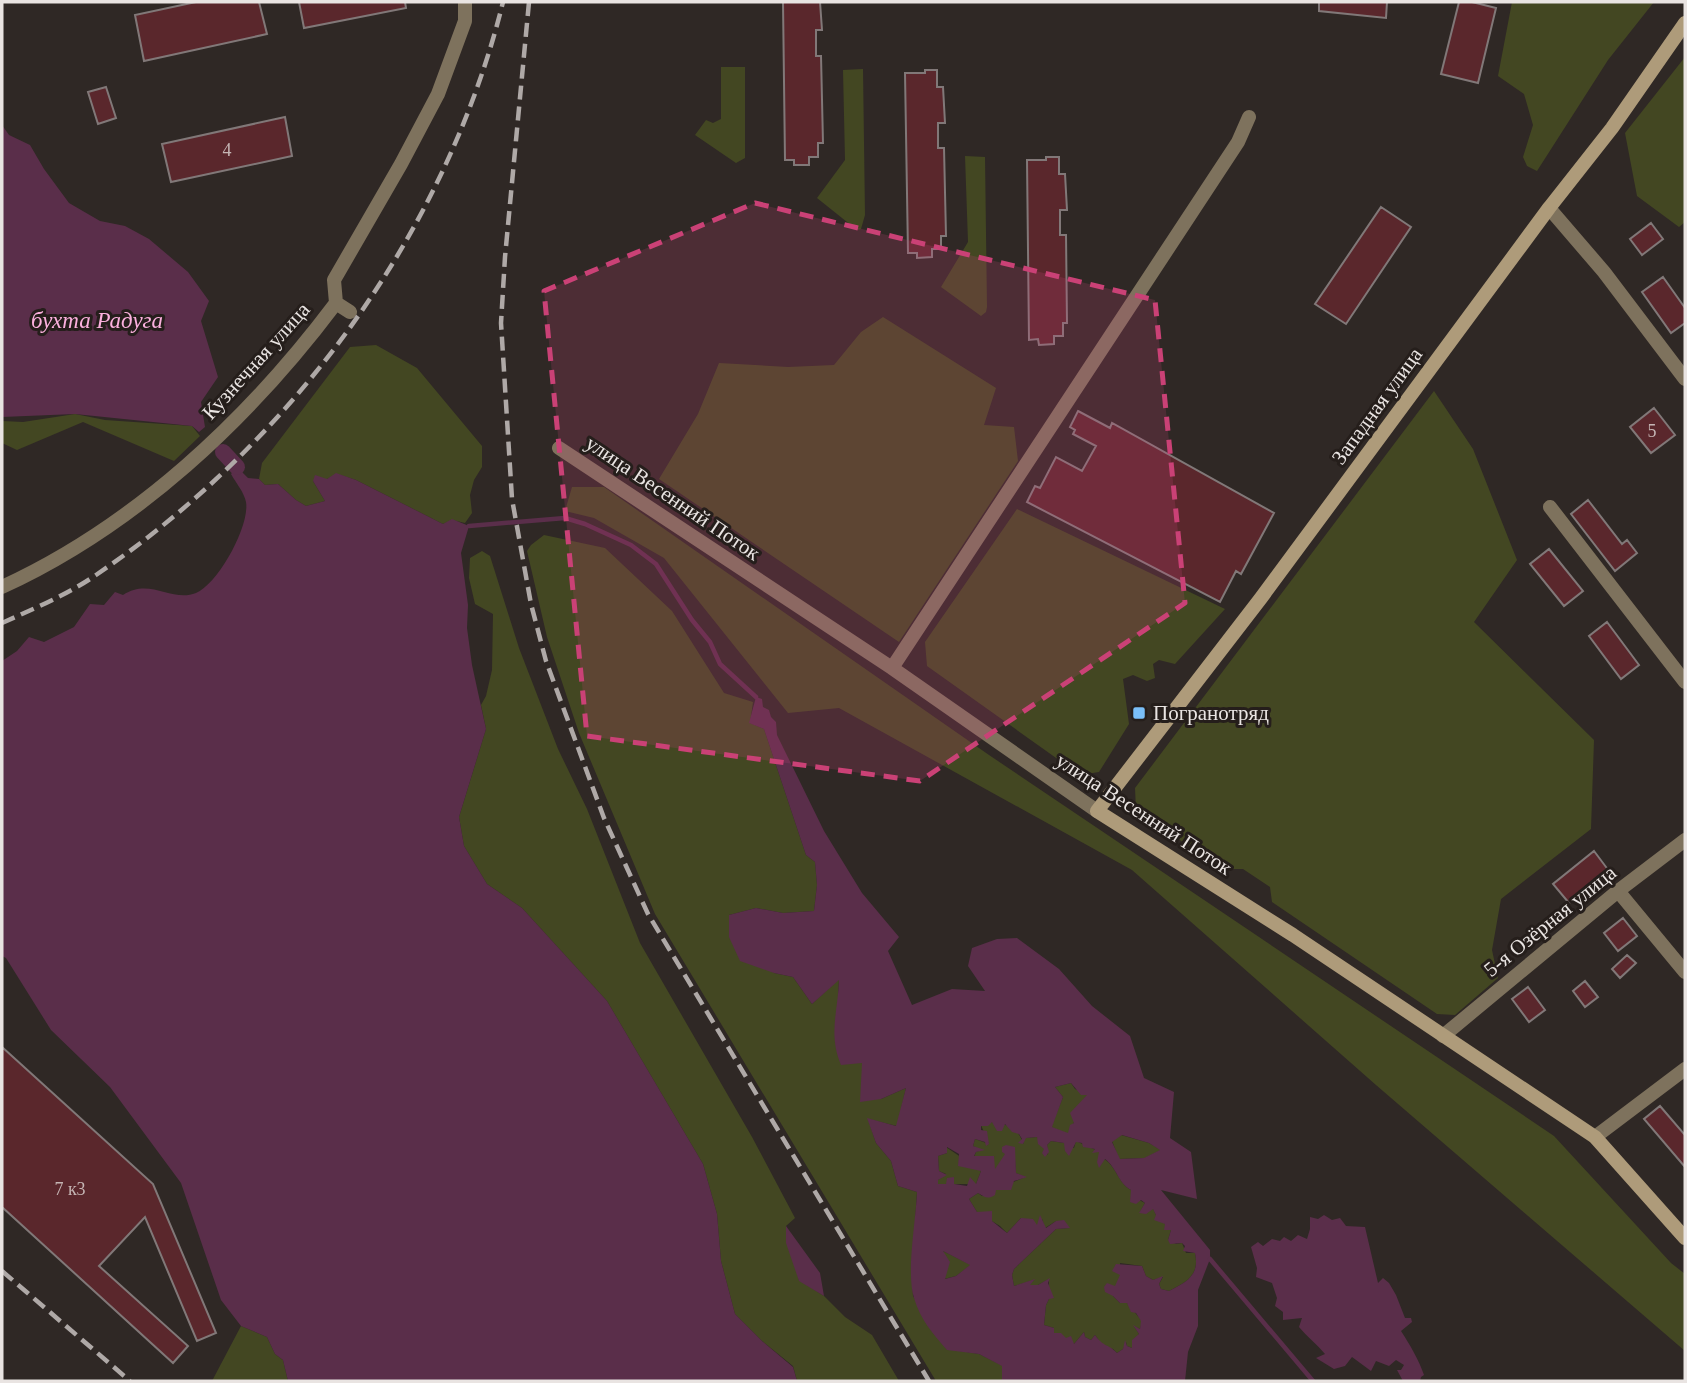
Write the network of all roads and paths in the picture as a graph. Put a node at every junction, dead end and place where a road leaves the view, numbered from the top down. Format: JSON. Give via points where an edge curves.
{"nodes":[{"id":1,"x":465,"y":2,"type":"edge"},
{"id":2,"x":1685,"y":23,"type":"edge"},
{"id":3,"x":1249,"y":117,"type":"dead end"},
{"id":4,"x":1549,"y":208,"type":"junction"},
{"id":5,"x":336,"y":303,"type":"junction"},
{"id":6,"x":350,"y":312,"type":"dead end"},
{"id":7,"x":1685,"y":379,"type":"edge"},
{"id":8,"x":559,"y":447,"type":"dead end"},
{"id":9,"x":1550,"y":507,"type":"dead end"},
{"id":10,"x":2,"y":587,"type":"edge"},
{"id":11,"x":892,"y":668,"type":"junction"},
{"id":12,"x":1685,"y":682,"type":"edge"},
{"id":13,"x":1097,"y":811,"type":"junction"},
{"id":14,"x":1685,"y":840,"type":"edge"},
{"id":15,"x":1618,"y":891,"type":"junction"},
{"id":16,"x":1685,"y":972,"type":"edge"},
{"id":17,"x":1443,"y":1036,"type":"junction"},
{"id":18,"x":1685,"y":1069,"type":"edge"},
{"id":19,"x":1595,"y":1137,"type":"junction"},
{"id":20,"x":1685,"y":1238,"type":"edge"}],
"edges":[{"from":1,"to":5,"type":"street","name":"Кузнечная улица","via":[[464,21],[438,94],[334,280]]},
{"from":2,"to":4,"type":"street","name":"Западная улица"},
{"from":3,"to":11,"type":"street","via":[[1238,142]]},
{"from":4,"to":7,"type":"street"},
{"from":4,"to":13,"type":"street","name":"Западная улица"},
{"from":5,"to":6,"type":"street"},
{"from":5,"to":10,"type":"street","name":"Кузнечная улица","via":[[262,392],[156,491],[62,557]]},
{"from":8,"to":11,"type":"street","name":"улица Весенний Поток"},
{"from":9,"to":12,"type":"street"},
{"from":11,"to":13,"type":"street","name":"улица Весенний Поток"},
{"from":13,"to":17,"type":"street","name":"улица Весенний Поток"},
{"from":14,"to":15,"type":"street","name":"5-я Озёрная улица"},
{"from":15,"to":16,"type":"street"},
{"from":15,"to":17,"type":"street","name":"5-я Озёрная улица"},
{"from":17,"to":19,"type":"street","name":"улица Весенний Поток"},
{"from":18,"to":19,"type":"street"},
{"from":19,"to":20,"type":"street","name":"улица Весенний Поток"}]}
